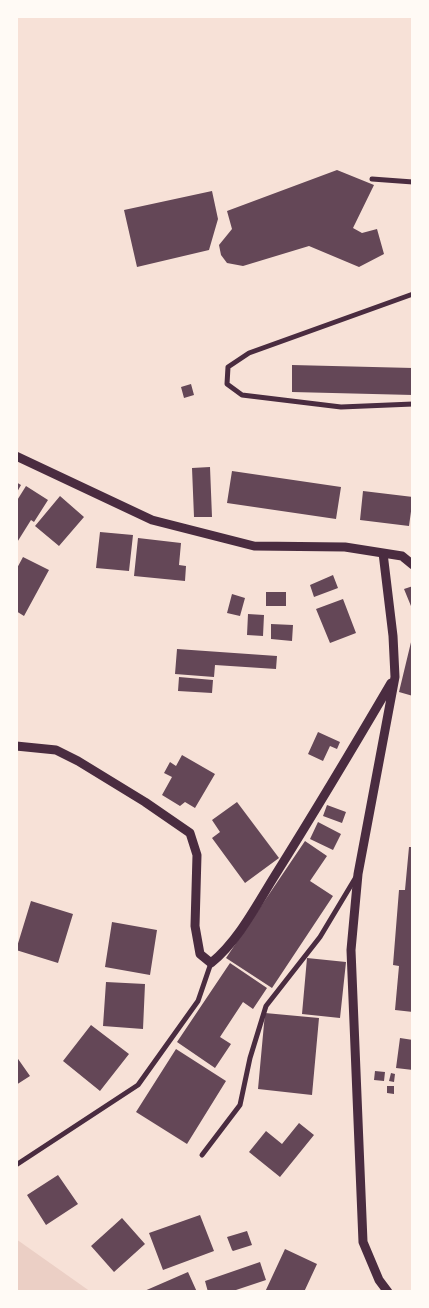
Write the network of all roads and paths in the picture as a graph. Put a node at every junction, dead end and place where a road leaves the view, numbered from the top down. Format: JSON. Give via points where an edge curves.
{"nodes":[{"id":1,"x":372,"y":179,"type":"dead end"},
{"id":2,"x":413,"y":182,"type":"edge"},
{"id":3,"x":413,"y":294,"type":"edge"},
{"id":4,"x":413,"y":404,"type":"edge"},
{"id":5,"x":16,"y":456,"type":"edge"},
{"id":6,"x":383,"y":553,"type":"junction"},
{"id":7,"x":413,"y":565,"type":"edge"},
{"id":8,"x":395,"y":677,"type":"junction"},
{"id":9,"x":16,"y":746,"type":"edge"},
{"id":10,"x":358,"y":874,"type":"junction"},
{"id":11,"x":211,"y":963,"type":"junction"},
{"id":12,"x":202,"y":1155,"type":"dead end"},
{"id":13,"x":16,"y":1164,"type":"edge"},
{"id":14,"x":388,"y":1292,"type":"edge"}],
"edges":[{"from":1,"to":2,"type":"street"},
{"from":3,"to":4,"type":"street","via":[[249,353],[228,367],[227,384],[242,396],[341,407]]},
{"from":5,"to":6,"type":"street","via":[[152,520],[254,546],[345,547]]},
{"from":6,"to":7,"type":"street","via":[[402,556]]},
{"from":6,"to":8,"type":"street"},
{"from":8,"to":10,"type":"street"},
{"from":8,"to":11,"type":"street","via":[[243,926]]},
{"from":9,"to":11,"type":"street","via":[[56,750],[145,802],[190,833],[197,855],[195,926],[200,954]]},
{"from":10,"to":12,"type":"street","via":[[320,937],[266,1006],[240,1105]]},
{"from":10,"to":14,"type":"street","via":[[351,950],[363,1242],[378,1280]]},
{"from":11,"to":13,"type":"street","via":[[198,1001],[138,1085]]}]}
